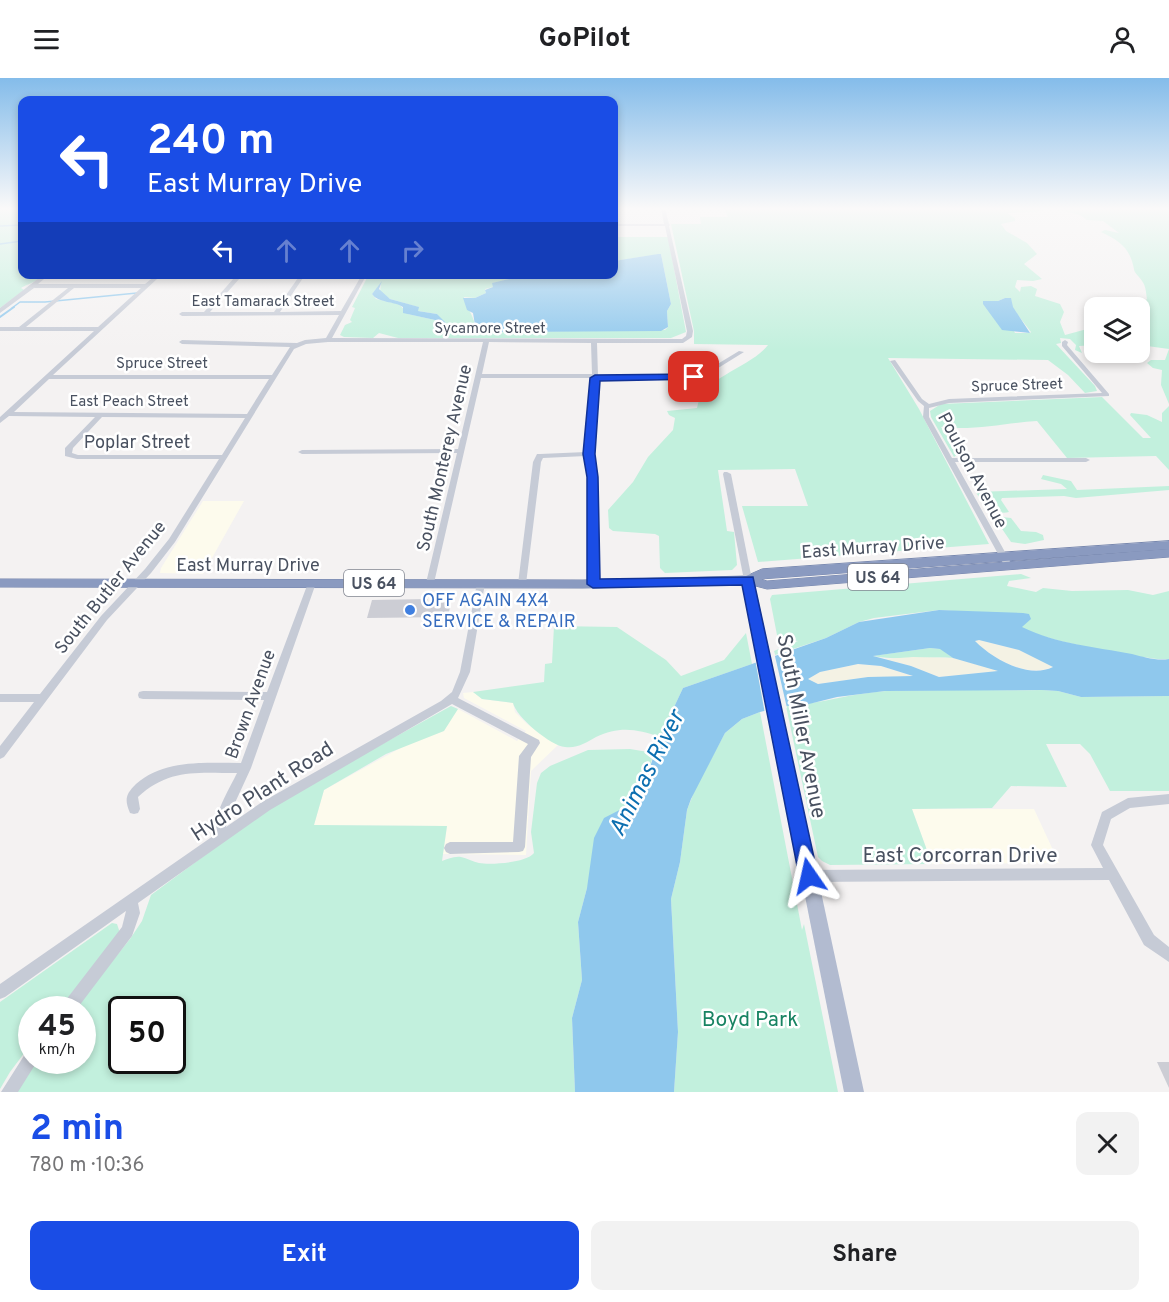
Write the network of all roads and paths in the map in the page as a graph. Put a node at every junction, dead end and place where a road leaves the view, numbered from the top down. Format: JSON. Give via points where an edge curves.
{"nodes":[{"id":1,"x":674,"y":255,"type":"edge"},
{"id":2,"x":42,"y":279,"type":"edge"},
{"id":3,"x":154,"y":279,"type":"edge"},
{"id":4,"x":237,"y":279,"type":"edge"},
{"id":5,"x":301,"y":279,"type":"edge"},
{"id":6,"x":362,"y":279,"type":"edge"},
{"id":7,"x":33,"y":286,"type":"junction"},
{"id":8,"x":73,"y":286,"type":"junction"},
{"id":9,"x":147,"y":286,"type":"junction"},
{"id":10,"x":0,"y":311,"type":"edge"},
{"id":11,"x":207,"y":312,"type":"junction"},
{"id":12,"x":276,"y":313,"type":"junction"},
{"id":13,"x":344,"y":313,"type":"junction"},
{"id":14,"x":182,"y":314,"type":"dead end"},
{"id":15,"x":0,"y":329,"type":"edge"},
{"id":16,"x":20,"y":329,"type":"junction"},
{"id":17,"x":100,"y":329,"type":"junction"},
{"id":18,"x":328,"y":340,"type":"junction"},
{"id":19,"x":487,"y":340,"type":"junction"},
{"id":20,"x":594,"y":340,"type":"junction"},
{"id":21,"x":182,"y":342,"type":"dead end"},
{"id":22,"x":1065,"y":342,"type":"dead end"},
{"id":23,"x":297,"y":345,"type":"junction"},
{"id":24,"x":741,"y":352,"type":"dead end"},
{"id":25,"x":893,"y":361,"type":"dead end"},
{"id":26,"x":479,"y":376,"type":"junction"},
{"id":27,"x":50,"y":377,"type":"junction"},
{"id":28,"x":274,"y":377,"type":"junction"},
{"id":29,"x":595,"y":377,"type":"junction"},
{"id":30,"x":928,"y":406,"type":"junction"},
{"id":31,"x":8,"y":414,"type":"junction"},
{"id":32,"x":100,"y":415,"type":"junction"},
{"id":33,"x":249,"y":416,"type":"junction"},
{"id":34,"x":0,"y":421,"type":"edge"},
{"id":35,"x":460,"y":451,"type":"junction"},
{"id":36,"x":302,"y":452,"type":"dead end"},
{"id":37,"x":589,"y":454,"type":"junction"},
{"id":38,"x":223,"y":457,"type":"junction"},
{"id":39,"x":950,"y":460,"type":"junction"},
{"id":40,"x":1086,"y":460,"type":"dead end"},
{"id":41,"x":727,"y":474,"type":"dead end"},
{"id":42,"x":1169,"y":545,"type":"edge"},
{"id":43,"x":1169,"y":554,"type":"edge"},
{"id":44,"x":1005,"y":561,"type":"junction"},
{"id":45,"x":748,"y":580,"type":"junction"},
{"id":46,"x":0,"y":583,"type":"edge"},
{"id":47,"x":137,"y":583,"type":"junction"},
{"id":48,"x":312,"y":583,"type":"junction"},
{"id":49,"x":430,"y":583,"type":"junction"},
{"id":50,"x":481,"y":584,"type":"junction"},
{"id":51,"x":522,"y":584,"type":"junction"},
{"id":52,"x":593,"y":584,"type":"junction"},
{"id":53,"x":143,"y":695,"type":"dead end"},
{"id":54,"x":272,"y":696,"type":"junction"},
{"id":55,"x":43,"y":698,"type":"junction"},
{"id":56,"x":0,"y":699,"type":"edge"},
{"id":57,"x":451,"y":699,"type":"junction"},
{"id":58,"x":0,"y":754,"type":"edge"},
{"id":59,"x":244,"y":768,"type":"junction"},
{"id":60,"x":1169,"y":799,"type":"edge"},
{"id":61,"x":134,"y":809,"type":"dead end"},
{"id":62,"x":223,"y":836,"type":"junction"},
{"id":63,"x":450,"y":848,"type":"dead end"},
{"id":64,"x":1112,"y":874,"type":"junction"},
{"id":65,"x":809,"y":876,"type":"junction"},
{"id":66,"x":131,"y":902,"type":"junction"},
{"id":67,"x":1169,"y":955,"type":"edge"},
{"id":68,"x":0,"y":992,"type":"edge"},
{"id":69,"x":78,"y":996,"type":"edge"},
{"id":70,"x":20,"y":1074,"type":"edge"},
{"id":71,"x":9,"y":1092,"type":"edge"},
{"id":72,"x":854,"y":1092,"type":"edge"}],
"edges":[{"from":1,"to":20,"type":"street","name":"Sycamore Street","via":[[689,337],[683,341]]},
{"from":2,"to":7,"type":"street"},
{"from":3,"to":9,"type":"street"},
{"from":4,"to":11,"type":"street"},
{"from":5,"to":12,"type":"street"},
{"from":6,"to":13,"type":"street"},
{"from":7,"to":8,"type":"street"},
{"from":7,"to":10,"type":"street"},
{"from":8,"to":9,"type":"street"},
{"from":8,"to":16,"type":"street"},
{"from":9,"to":17,"type":"street"},
{"from":11,"to":12,"type":"street","name":"East Tamarack Street"},
{"from":11,"to":14,"type":"street","name":"East Tamarack Street"},
{"from":12,"to":13,"type":"street","name":"East Tamarack Street"},
{"from":13,"to":18,"type":"street"},
{"from":15,"to":16,"type":"street"},
{"from":16,"to":17,"type":"street"},
{"from":17,"to":27,"type":"street"},
{"from":18,"to":19,"type":"street","name":"Sycamore Street"},
{"from":18,"to":23,"type":"street","name":"Sycamore Street"},
{"from":19,"to":20,"type":"street","name":"Sycamore Street"},
{"from":19,"to":26,"type":"street","name":"South Monterey Avenue"},
{"from":20,"to":29,"type":"street"},
{"from":21,"to":23,"type":"street","name":"Sycamore Street"},
{"from":22,"to":30,"type":"street","name":"Spruce Street","via":[[1073,358],[1107,395],[949,401]]},
{"from":23,"to":28,"type":"street","name":"South Butler Avenue"},
{"from":24,"to":29,"type":"street","via":[[708,375]]},
{"from":25,"to":30,"type":"street","name":"Poulson Avenue"},
{"from":26,"to":29,"type":"street"},
{"from":26,"to":35,"type":"street","name":"South Monterey Avenue"},
{"from":27,"to":28,"type":"street","name":"Spruce Street"},
{"from":27,"to":31,"type":"street"},
{"from":28,"to":33,"type":"street","name":"South Butler Avenue"},
{"from":29,"to":37,"type":"street"},
{"from":30,"to":39,"type":"street","name":"Poulson Avenue","via":[[926,417]]},
{"from":31,"to":32,"type":"street","name":"East Peach Street"},
{"from":31,"to":34,"type":"street"},
{"from":32,"to":33,"type":"street","name":"East Peach Street"},
{"from":32,"to":38,"type":"street","name":"Poplar Street","via":[[69,448],[68,454]]},
{"from":33,"to":38,"type":"street","name":"South Butler Avenue"},
{"from":35,"to":36,"type":"street"},
{"from":35,"to":49,"type":"street","name":"South Monterey Avenue"},
{"from":37,"to":51,"type":"street","via":[[540,456]]},
{"from":37,"to":52,"type":"street"},
{"from":38,"to":47,"type":"street","name":"South Butler Avenue","via":[[172,540]]},
{"from":39,"to":40,"type":"street"},
{"from":39,"to":44,"type":"street","name":"Poulson Avenue"},
{"from":41,"to":45,"type":"street","name":"South Miller Avenue"},
{"from":42,"to":44,"type":"highway","number":"US 64"},
{"from":43,"to":44,"type":"highway","number":"US 64"},
{"from":44,"to":45,"type":"highway","name":"East Murray Drive","number":"US 64","via":[[767,585]]},
{"from":45,"to":52,"type":"highway","name":"East Murray Drive","number":"US 64"},
{"from":45,"to":65,"type":"main road","name":"South Miller Avenue"},
{"from":46,"to":47,"type":"highway","name":"East Murray Drive","number":"US 64"},
{"from":47,"to":48,"type":"highway","name":"East Murray Drive","number":"US 64"},
{"from":47,"to":55,"type":"street","name":"South Butler Avenue"},
{"from":48,"to":49,"type":"highway","name":"East Murray Drive","number":"US 64"},
{"from":48,"to":54,"type":"street","name":"Brown Avenue"},
{"from":49,"to":50,"type":"highway","name":"East Murray Drive","number":"US 64"},
{"from":50,"to":51,"type":"highway","name":"East Murray Drive","number":"US 64"},
{"from":50,"to":57,"type":"street","name":"Hydro Plant Road","via":[[465,672]]},
{"from":51,"to":52,"type":"highway","name":"East Murray Drive","number":"US 64"},
{"from":53,"to":54,"type":"street"},
{"from":54,"to":59,"type":"street","name":"Brown Avenue"},
{"from":55,"to":56,"type":"street"},
{"from":55,"to":58,"type":"street","name":"South Butler Avenue"},
{"from":57,"to":62,"type":"street","name":"Hydro Plant Road","via":[[305,782]]},
{"from":57,"to":63,"type":"street","via":[[535,743],[525,756],[519,848]]},
{"from":59,"to":61,"type":"street","via":[[185,769],[153,777],[132,795]]},
{"from":59,"to":62,"type":"street","name":"Brown Avenue","via":[[222,818]]},
{"from":60,"to":64,"type":"street","via":[[1128,803],[1106,816],[1097,845]]},
{"from":62,"to":66,"type":"street","name":"Hydro Plant Road"},
{"from":64,"to":65,"type":"street","name":"East Corcorran Drive"},
{"from":64,"to":67,"type":"street","via":[[1149,940]]},
{"from":65,"to":72,"type":"main road","name":"South Miller Avenue"},
{"from":66,"to":68,"type":"street","name":"Hydro Plant Road"},
{"from":66,"to":69,"type":"street","via":[[133,913],[127,931]]},
{"from":70,"to":71,"type":"street"}]}
